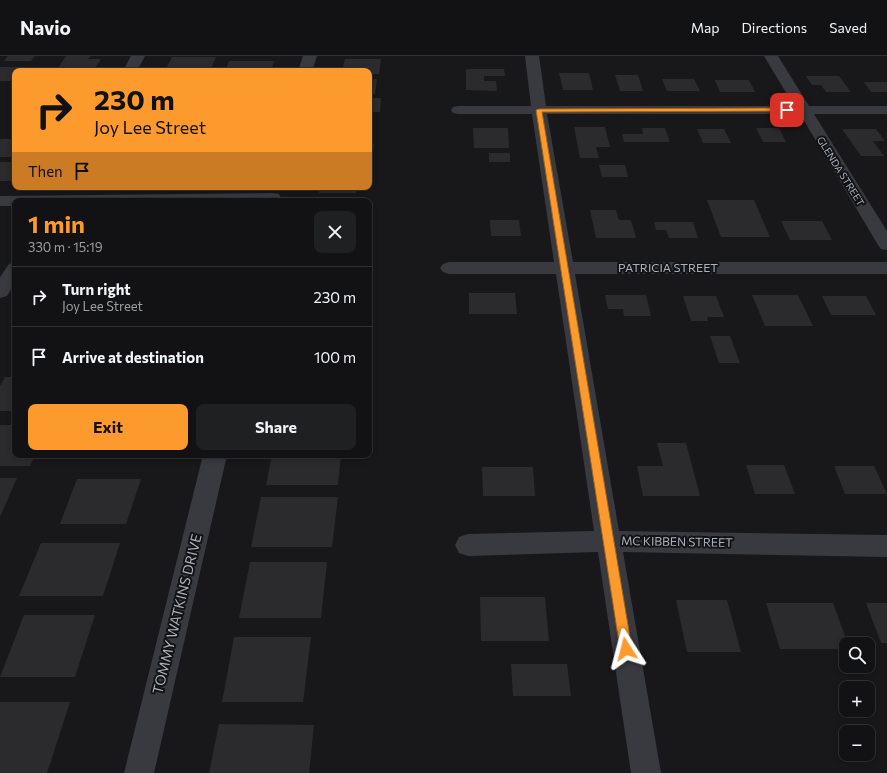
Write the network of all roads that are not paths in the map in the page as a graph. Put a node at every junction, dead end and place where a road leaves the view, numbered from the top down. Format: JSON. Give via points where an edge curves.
{"nodes":[{"id":1,"x":138,"y":56,"type":"edge"},
{"id":2,"x":310,"y":56,"type":"edge"},
{"id":3,"x":532,"y":56,"type":"edge"},
{"id":4,"x":771,"y":56,"type":"edge"},
{"id":5,"x":132,"y":68,"type":"edge"},
{"id":6,"x":307,"y":68,"type":"edge"},
{"id":7,"x":803,"y":109,"type":"junction"},
{"id":8,"x":458,"y":110,"type":"dead end"},
{"id":9,"x":539,"y":110,"type":"junction"},
{"id":10,"x":887,"y":110,"type":"edge"},
{"id":11,"x":274,"y":195,"type":"edge"},
{"id":12,"x":166,"y":198,"type":"edge"},
{"id":13,"x":0,"y":201,"type":"edge"},
{"id":14,"x":12,"y":201,"type":"edge"},
{"id":15,"x":887,"y":245,"type":"edge"},
{"id":16,"x":449,"y":268,"type":"dead end"},
{"id":17,"x":564,"y":268,"type":"junction"},
{"id":18,"x":887,"y":268,"type":"edge"},
{"id":19,"x":12,"y":273,"type":"edge"},
{"id":20,"x":0,"y":292,"type":"edge"},
{"id":21,"x":214,"y":458,"type":"edge"},
{"id":22,"x":608,"y":540,"type":"junction"},
{"id":23,"x":468,"y":545,"type":"dead end"},
{"id":24,"x":887,"y":546,"type":"edge"},
{"id":25,"x":139,"y":773,"type":"edge"},
{"id":26,"x":646,"y":773,"type":"edge"}],
"edges":[{"from":1,"to":5,"type":"street"},
{"from":2,"to":6,"type":"street"},
{"from":3,"to":9,"type":"street"},
{"from":4,"to":7,"type":"street","name":"GLENDA STREET"},
{"from":7,"to":9,"type":"street"},
{"from":7,"to":10,"type":"street"},
{"from":7,"to":15,"type":"street","name":"GLENDA STREET"},
{"from":8,"to":9,"type":"street"},
{"from":9,"to":17,"type":"street"},
{"from":11,"to":12,"type":"street"},
{"from":13,"to":14,"type":"street"},
{"from":16,"to":17,"type":"street","name":"PATRICIA STREET"},
{"from":17,"to":18,"type":"street","name":"PATRICIA STREET"},
{"from":17,"to":22,"type":"street"},
{"from":19,"to":20,"type":"street"},
{"from":21,"to":25,"type":"street","name":"TOMMY WATKINS DRIVE"},
{"from":22,"to":23,"type":"street","name":"MC KIBBEN STREET"},
{"from":22,"to":24,"type":"street","name":"MC KIBBEN STREET"},
{"from":22,"to":26,"type":"street"}]}
